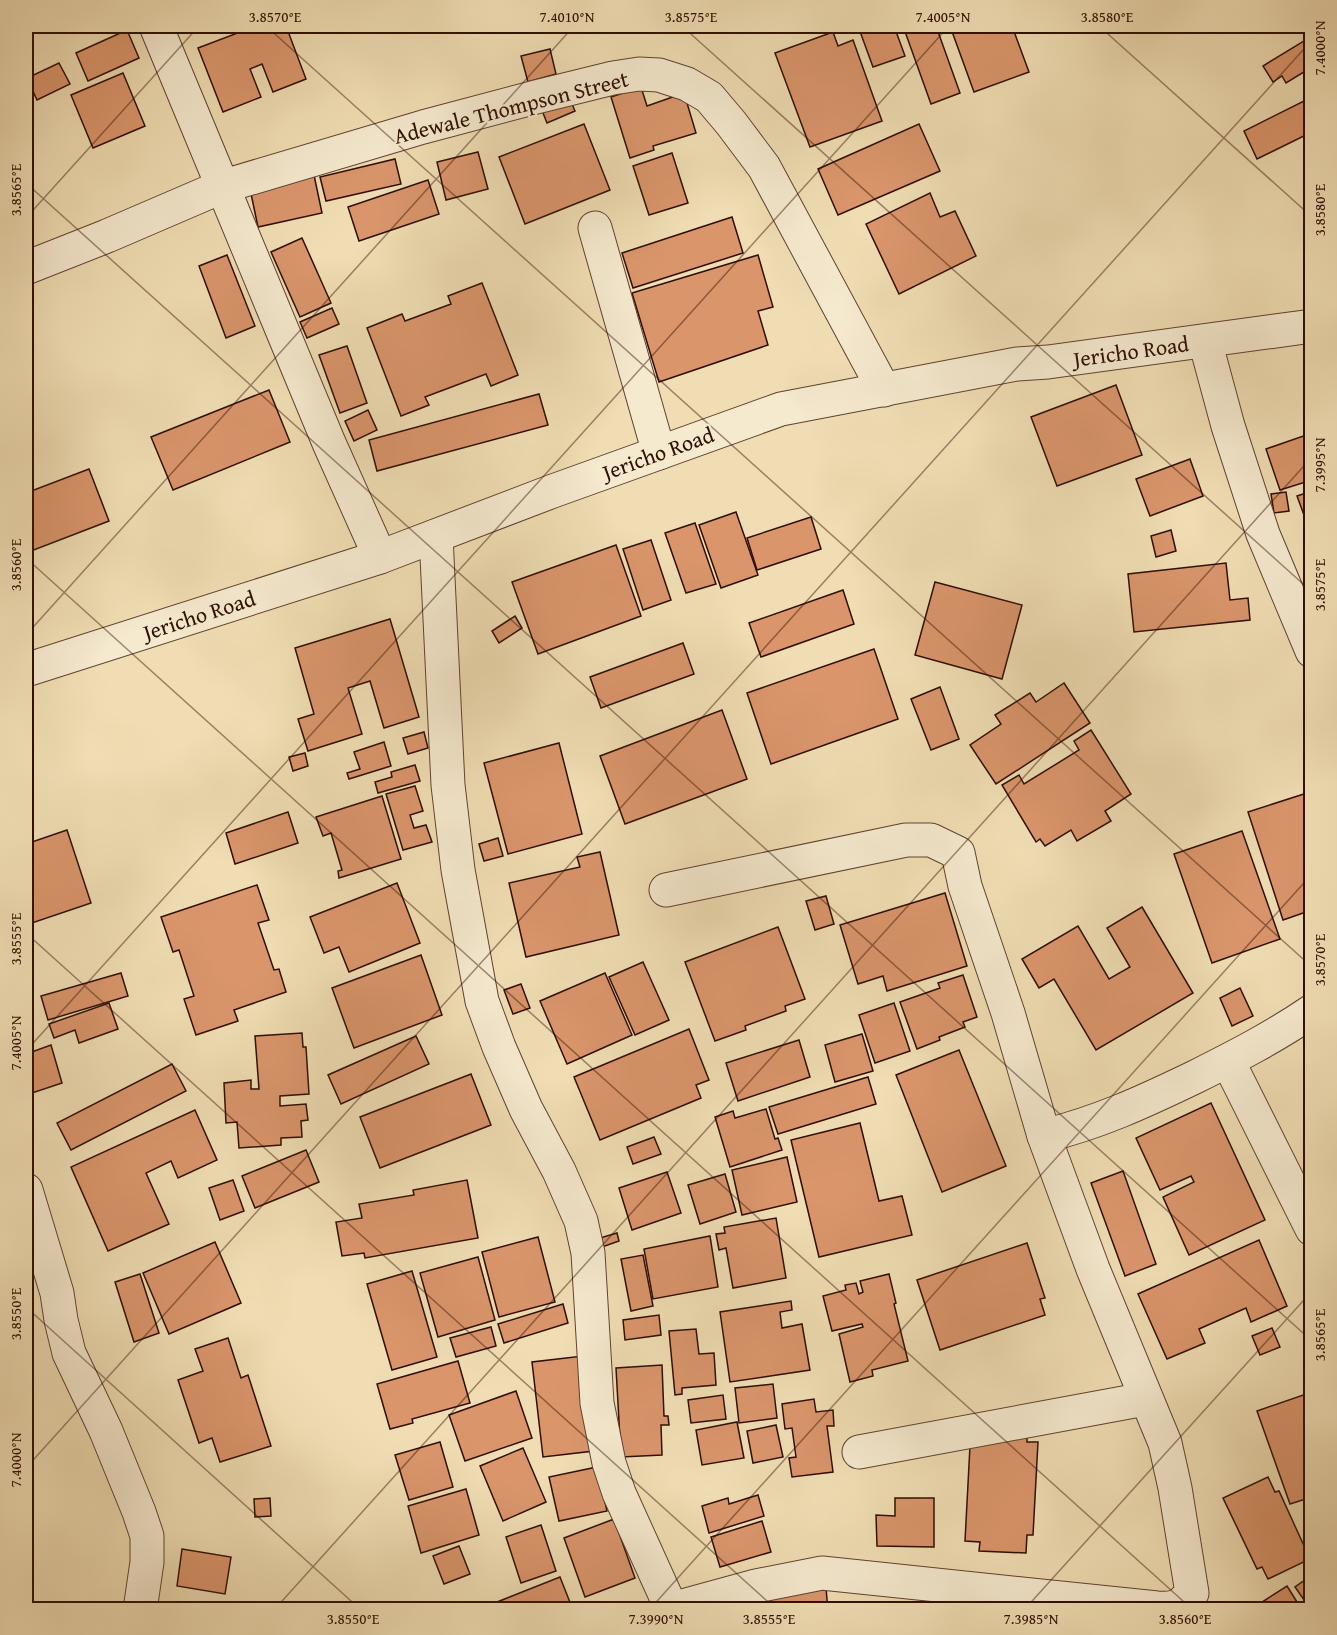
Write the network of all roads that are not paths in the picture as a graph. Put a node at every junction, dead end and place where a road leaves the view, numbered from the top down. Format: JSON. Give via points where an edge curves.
{"nodes":[{"id":1,"x":156,"y":26,"type":"edge"},
{"id":2,"x":221,"y":187,"type":"junction"},
{"id":3,"x":595,"y":228,"type":"dead end"},
{"id":4,"x":26,"y":268,"type":"edge"},
{"id":5,"x":1311,"y":326,"type":"edge"},
{"id":6,"x":1205,"y":341,"type":"junction"},
{"id":7,"x":884,"y":390,"type":"junction"},
{"id":8,"x":659,"y":453,"type":"junction"},
{"id":9,"x":436,"y":536,"type":"junction"},
{"id":10,"x":380,"y":557,"type":"junction"},
{"id":11,"x":1311,"y":651,"type":"edge"},
{"id":12,"x":26,"y":670,"type":"edge"},
{"id":13,"x":666,"y":890,"type":"dead end"},
{"id":14,"x":1311,"y":1011,"type":"edge"},
{"id":15,"x":1228,"y":1061,"type":"junction"},
{"id":16,"x":1044,"y":1136,"type":"junction"},
{"id":17,"x":26,"y":1190,"type":"edge"},
{"id":18,"x":1311,"y":1229,"type":"edge"},
{"id":19,"x":1145,"y":1399,"type":"junction"},
{"id":20,"x":859,"y":1452,"type":"dead end"},
{"id":21,"x":672,"y":1609,"type":"edge"},
{"id":22,"x":140,"y":1610,"type":"edge"}],
"edges":[{"from":1,"to":2,"type":"street"},
{"from":2,"to":4,"type":"street","name":"Adewale Thompson Street"},
{"from":2,"to":7,"type":"street","name":"Adewale Thompson Street","via":[[536,97],[613,78],[659,75],[687,84],[709,97],[764,167]]},
{"from":2,"to":10,"type":"street"},
{"from":3,"to":8,"type":"street"},
{"from":5,"to":6,"type":"street","name":"Jericho Road"},
{"from":6,"to":7,"type":"street","name":"Jericho Road","via":[[1017,364]]},
{"from":6,"to":11,"type":"street","via":[[1263,534]]},
{"from":7,"to":8,"type":"street","name":"Jericho Road","via":[[781,409]]},
{"from":8,"to":9,"type":"street","name":"Jericho Road"},
{"from":9,"to":10,"type":"street","name":"Jericho Road"},
{"from":9,"to":21,"type":"street","via":[[448,785],[458,870],[482,1000],[526,1109],[581,1221],[588,1253],[597,1403],[609,1463]]},
{"from":10,"to":12,"type":"street","name":"Jericho Road"},
{"from":13,"to":16,"type":"street","via":[[906,840],[930,840],[958,853]]},
{"from":14,"to":15,"type":"street","via":[[1277,1035]]},
{"from":15,"to":16,"type":"street","via":[[1137,1106]]},
{"from":15,"to":18,"type":"street"},
{"from":16,"to":19,"type":"street"},
{"from":17,"to":22,"type":"street","via":[[57,1293],[69,1353],[106,1431],[147,1536]]},
{"from":19,"to":20,"type":"street"},
{"from":19,"to":21,"type":"street","via":[[1165,1443],[1175,1488],[1192,1593],[1180,1606],[1157,1608],[822,1573]]}]}
